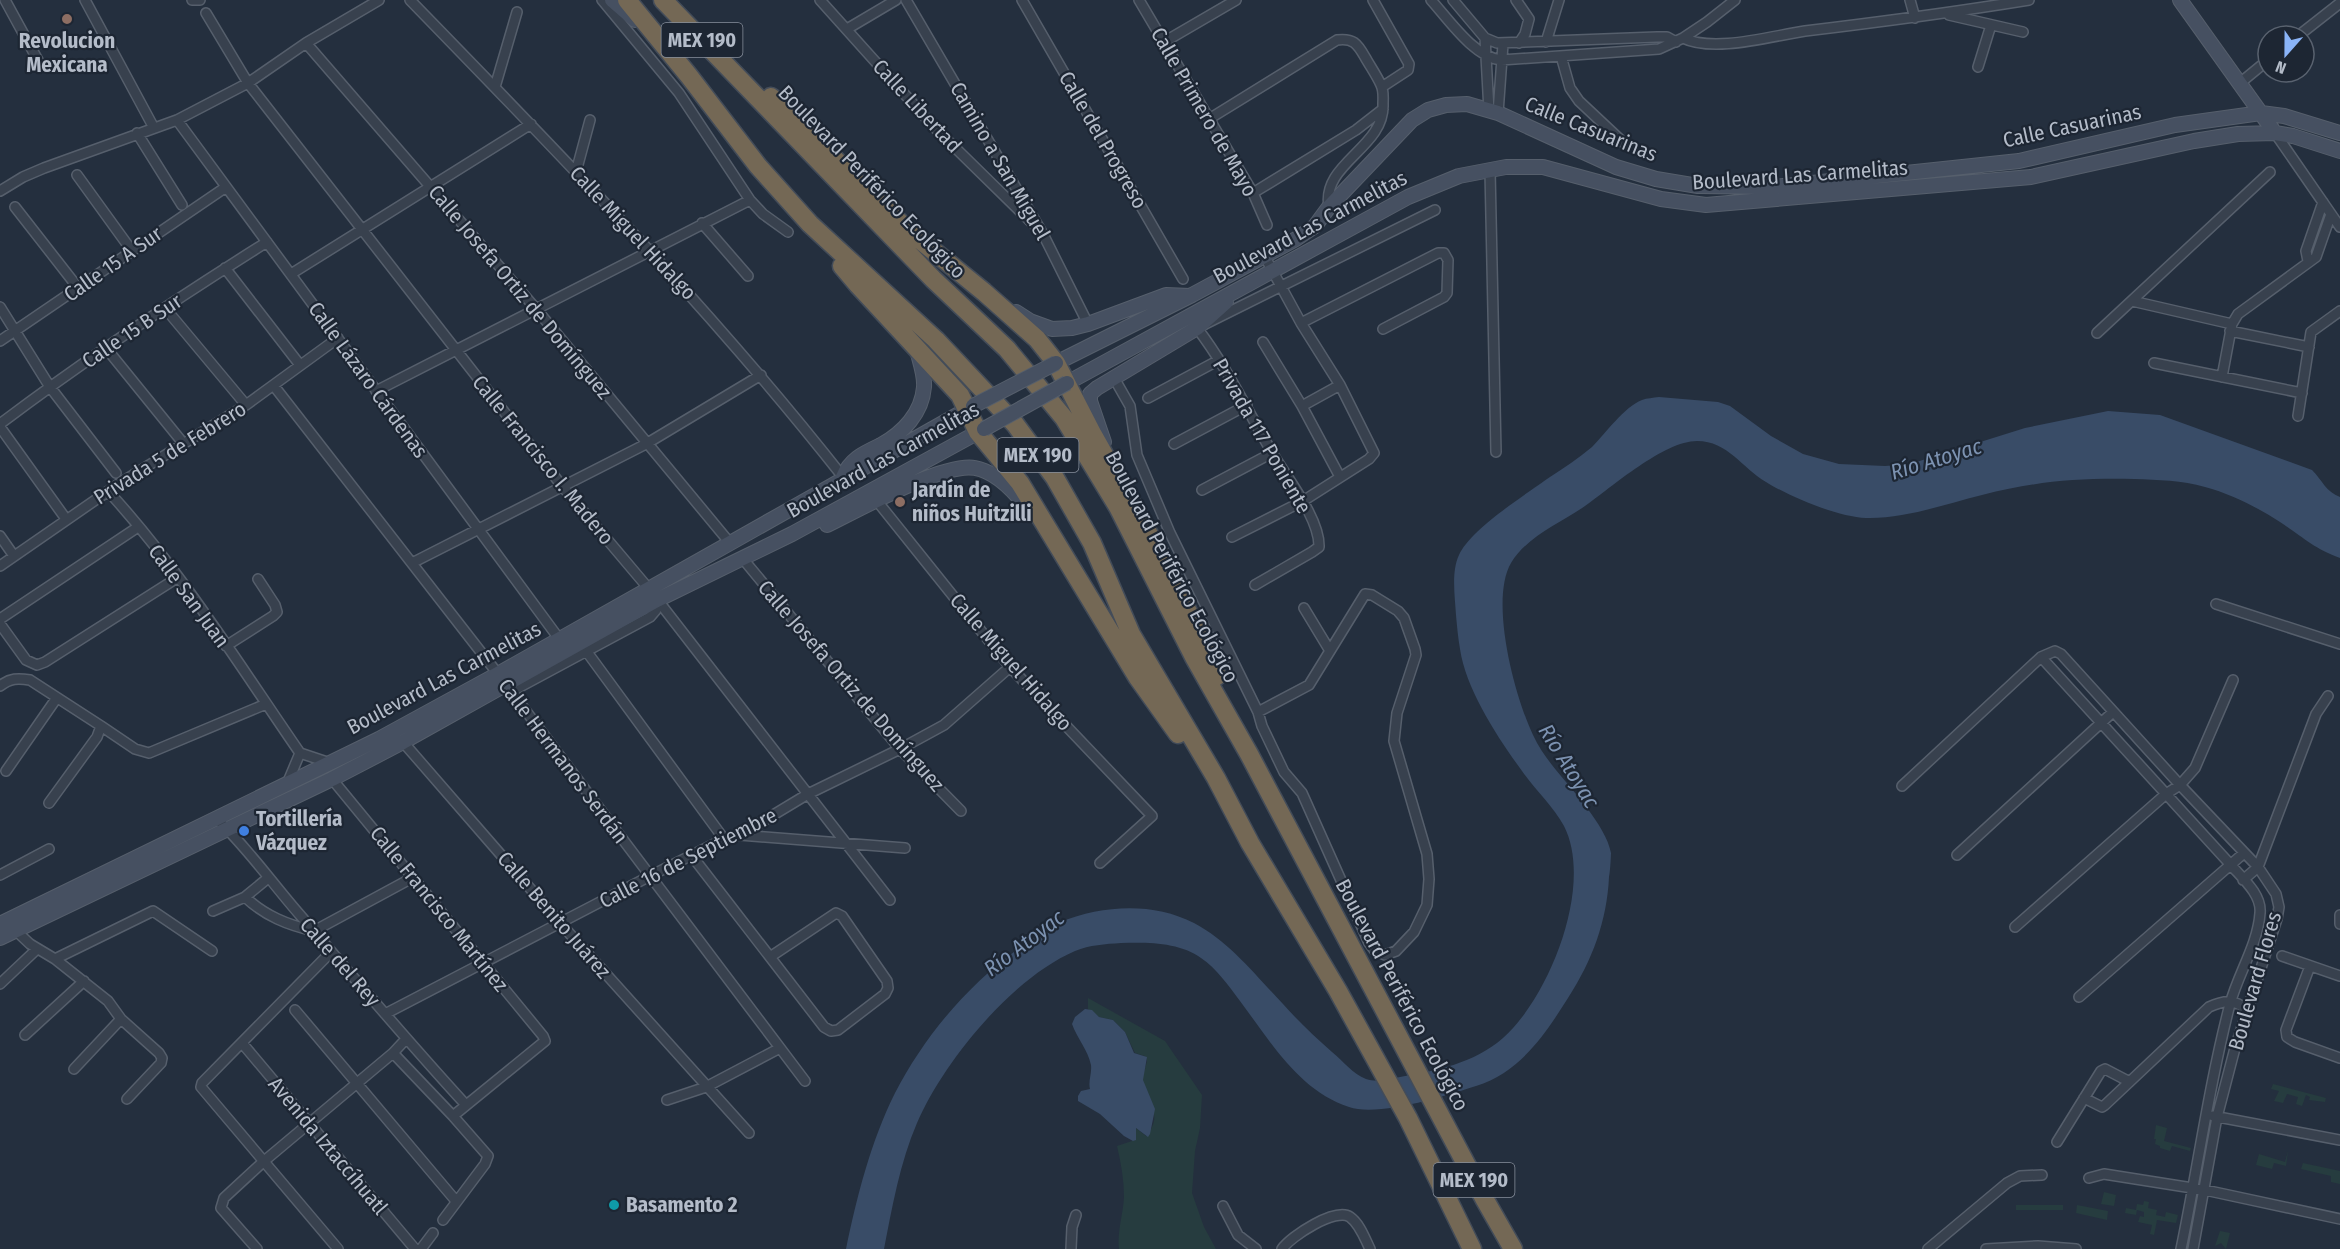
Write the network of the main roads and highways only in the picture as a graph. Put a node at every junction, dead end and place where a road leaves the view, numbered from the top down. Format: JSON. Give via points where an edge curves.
{"nodes":[{"id":1,"x":612,"y":0,"type":"edge"},
{"id":2,"x":627,"y":0,"type":"edge"},
{"id":3,"x":663,"y":0,"type":"edge"},
{"id":4,"x":2180,"y":0,"type":"edge"},
{"id":5,"x":661,"y":43,"type":"junction"},
{"id":6,"x":741,"y":80,"type":"junction"},
{"id":7,"x":2261,"y":113,"type":"junction"},
{"id":8,"x":2276,"y":133,"type":"junction"},
{"id":9,"x":2340,"y":133,"type":"edge"},
{"id":10,"x":2340,"y":151,"type":"edge"},
{"id":11,"x":1634,"y":172,"type":"junction"},
{"id":12,"x":2048,"y":173,"type":"joint"},
{"id":13,"x":1617,"y":188,"type":"junction"},
{"id":14,"x":810,"y":224,"type":"junction"},
{"id":15,"x":1241,"y":289,"type":"junction"},
{"id":16,"x":984,"y":292,"type":"junction"},
{"id":17,"x":1190,"y":296,"type":"junction"},
{"id":18,"x":917,"y":350,"type":"junction"},
{"id":19,"x":1056,"y":363,"type":"junction"},
{"id":20,"x":1067,"y":383,"type":"junction"},
{"id":21,"x":970,"y":407,"type":"junction"},
{"id":22,"x":981,"y":430,"type":"junction"},
{"id":23,"x":1113,"y":469,"type":"junction"},
{"id":24,"x":843,"y":477,"type":"junction"},
{"id":25,"x":792,"y":534,"type":"junction"},
{"id":26,"x":1073,"y":568,"type":"junction"},
{"id":27,"x":653,"y":594,"type":"junction"},
{"id":28,"x":502,"y":680,"type":"junction"},
{"id":29,"x":1249,"y":754,"type":"junction"},
{"id":30,"x":1216,"y":778,"type":"junction"},
{"id":31,"x":7,"y":925,"type":"edge"},
{"id":32,"x":0,"y":938,"type":"edge"},
{"id":33,"x":1472,"y":1249,"type":"edge"},
{"id":34,"x":1513,"y":1249,"type":"edge"}],
"edges":[{"from":1,"to":5,"type":"main road"},
{"from":2,"to":5,"type":"highway","number":"MEX 190"},
{"from":3,"to":6,"type":"highway","name":"Boulevard Periférico Ecológico","number":"MEX 190"},
{"from":4,"to":7,"type":"main road"},
{"from":5,"to":14,"type":"highway","number":"MEX 190","via":[[758,166]]},
{"from":6,"to":16,"type":"highway","via":[[778,102],[868,194]]},
{"from":6,"to":29,"type":"highway","name":"Boulevard Periférico Ecológico","number":"MEX 190","via":[[933,279],[1007,349],[1064,418],[1118,507],[1194,657]]},
{"from":7,"to":8,"type":"main road"},
{"from":7,"to":9,"type":"main road","name":"Calle Casuarinas"},
{"from":7,"to":11,"type":"main road","name":"Calle Casuarinas","via":[[2175,125],[2019,161],[1774,187],[1677,183]]},
{"from":8,"to":10,"type":"main road","name":"Calle Casuarinas"},
{"from":8,"to":12,"type":"main road","name":"Calle Casuarinas","via":[[2194,141]]},
{"from":11,"to":13,"type":"main road","via":[[1633,185]]},
{"from":11,"to":17,"type":"main road","name":"Calle Casuarinas","via":[[1494,112],[1467,104],[1428,110],[1412,120],[1315,226]]},
{"from":12,"to":13,"type":"main road","name":"Boulevard Las Carmelitas","via":[[1728,205],[1686,204]]},
{"from":13,"to":15,"type":"main road","name":"Boulevard Las Carmelitas","via":[[1543,167],[1506,167],[1459,176],[1408,197]]},
{"from":14,"to":18,"type":"highway"},
{"from":14,"to":30,"type":"highway","number":"MEX 190","via":[[936,340],[1015,424],[1055,478],[1092,543],[1131,634]]},
{"from":15,"to":20,"type":"main road","name":"Boulevard Las Carmelitas"},
{"from":15,"to":23,"type":"main road","via":[[1197,328],[1090,394]]},
{"from":16,"to":17,"type":"main road","via":[[1030,321],[1052,329],[1088,324],[1166,295]]},
{"from":16,"to":19,"type":"highway","via":[[1037,339]]},
{"from":17,"to":19,"type":"main road","name":"Calle Casuarinas"},
{"from":18,"to":21,"type":"highway"},
{"from":18,"to":24,"type":"main road","via":[[924,387],[913,418],[893,438],[857,456]]},
{"from":19,"to":20,"type":"highway"},
{"from":19,"to":21,"type":"main road","name":"Boulevard Las Carmelitas","bridge":true},
{"from":20,"to":22,"type":"main road","name":"Boulevard Las Carmelitas","bridge":true},
{"from":20,"to":23,"type":"highway"},
{"from":21,"to":22,"type":"highway"},
{"from":21,"to":24,"type":"main road","name":"Boulevard Las Carmelitas"},
{"from":22,"to":25,"type":"main road","name":"Boulevard Las Carmelitas"},
{"from":22,"to":26,"type":"highway","via":[[1020,483]]},
{"from":23,"to":29,"type":"highway","via":[[1169,570]]},
{"from":24,"to":27,"type":"main road","name":"Boulevard Las Carmelitas","via":[[730,543]]},
{"from":25,"to":26,"type":"main road","via":[[808,534],[950,469],[974,468],[984,470],[1021,500]]},
{"from":25,"to":27,"type":"main road","name":"Boulevard Las Carmelitas","via":[[743,559]]},
{"from":26,"to":30,"type":"highway","via":[[1138,678]]},
{"from":27,"to":28,"type":"main road","name":"Boulevard Las Carmelitas"},
{"from":27,"to":28,"type":"main road","name":"Boulevard Las Carmelitas","via":[[560,640]]},
{"from":28,"to":31,"type":"main road","name":"Boulevard Las Carmelitas","via":[[216,818]]},
{"from":28,"to":31,"type":"main road","name":"Boulevard Las Carmelitas","via":[[403,742],[332,779]]},
{"from":29,"to":34,"type":"highway","name":"Boulevard Periférico Ecológico","number":"MEX 190"},
{"from":30,"to":33,"type":"highway","number":"MEX 190","via":[[1408,1118]]},
{"from":31,"to":32,"type":"main road","name":"Boulevard Las Carmelitas"}]}
